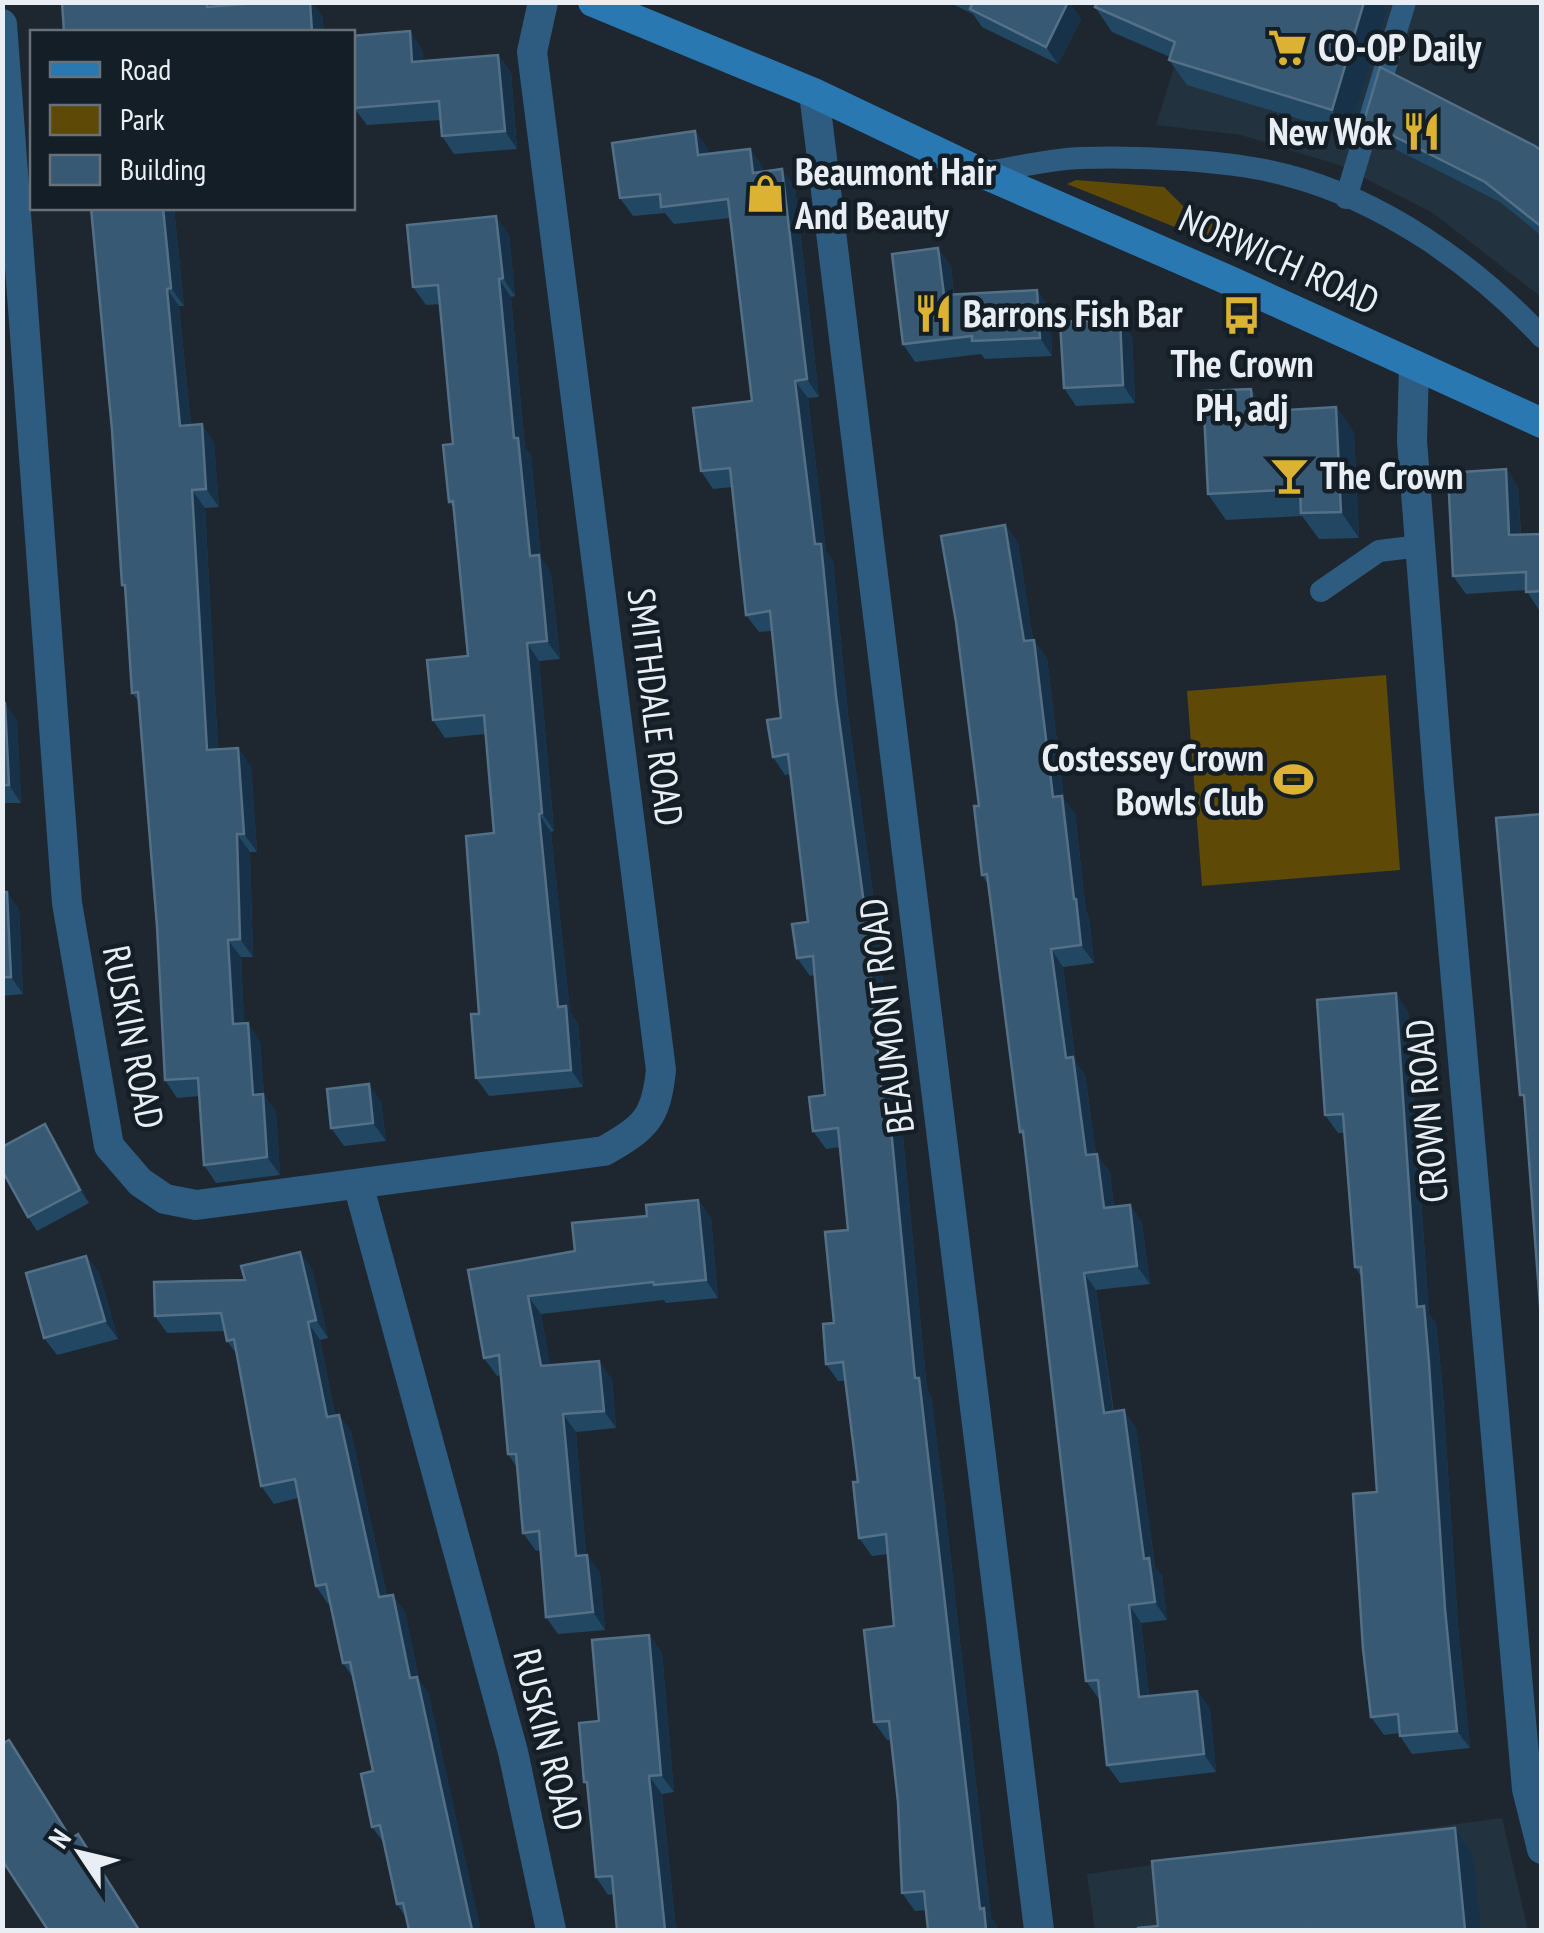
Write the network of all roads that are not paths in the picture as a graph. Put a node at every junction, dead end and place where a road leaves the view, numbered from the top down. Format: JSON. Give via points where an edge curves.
{"nodes":[{"id":1,"x":543,"y":2,"type":"edge"},
{"id":2,"x":593,"y":2,"type":"edge"},
{"id":3,"x":1405,"y":2,"type":"edge"},
{"id":4,"x":2,"y":24,"type":"edge"},
{"id":5,"x":814,"y":93,"type":"junction"},
{"id":6,"x":982,"y":173,"type":"junction"},
{"id":7,"x":1346,"y":198,"type":"junction"},
{"id":8,"x":1542,"y":338,"type":"edge"},
{"id":9,"x":1414,"y":365,"type":"junction"},
{"id":10,"x":1542,"y":423,"type":"edge"},
{"id":11,"x":1420,"y":546,"type":"junction"},
{"id":12,"x":1321,"y":591,"type":"dead end"},
{"id":13,"x":358,"y":1184,"type":"junction"},
{"id":14,"x":1542,"y":1848,"type":"edge"},
{"id":15,"x":551,"y":1930,"type":"edge"},
{"id":16,"x":1038,"y":1930,"type":"edge"}],
"edges":[{"from":1,"to":13,"type":"street","name":"SMITHDALE ROAD","via":[[532,52],[661,1070],[657,1107],[630,1136],[604,1150]]},
{"from":2,"to":5,"type":"street","name":"NORWICH ROAD"},
{"from":3,"to":7,"type":"lane"},
{"from":4,"to":13,"type":"street","name":"RUSKIN ROAD","via":[[67,903],[109,1146],[164,1199],[196,1205]]},
{"from":5,"to":6,"type":"street","name":"NORWICH ROAD"},
{"from":5,"to":16,"type":"street","name":"BEAUMONT ROAD"},
{"from":6,"to":7,"type":"lane","name":"NORWICH ROAD","via":[[1079,158],[1205,162],[1291,176]]},
{"from":6,"to":9,"type":"street","name":"NORWICH ROAD"},
{"from":7,"to":8,"type":"lane","name":"NORWICH ROAD","via":[[1404,226],[1507,300]]},
{"from":9,"to":10,"type":"street","name":"NORWICH ROAD"},
{"from":9,"to":11,"type":"street","name":"CROWN ROAD"},
{"from":11,"to":12,"type":"lane","via":[[1380,551]]},
{"from":11,"to":14,"type":"street","name":"CROWN ROAD","via":[[1520,1727],[1526,1789]]},
{"from":13,"to":15,"type":"street","name":"RUSKIN ROAD","via":[[512,1752]]}]}
